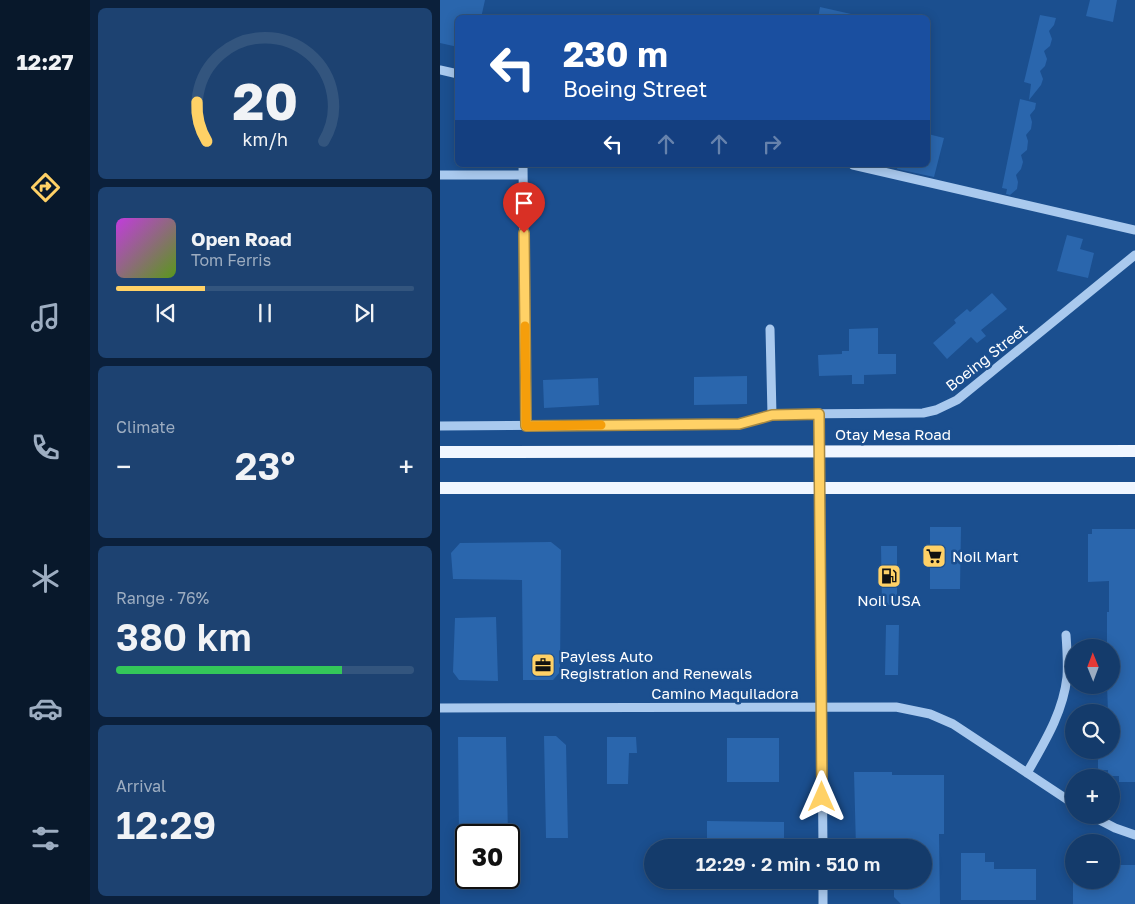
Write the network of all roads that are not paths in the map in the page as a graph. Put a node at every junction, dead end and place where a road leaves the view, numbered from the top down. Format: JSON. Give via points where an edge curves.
{"nodes":[{"id":1,"x":440,"y":70,"type":"edge"},
{"id":2,"x":455,"y":73,"type":"edge"},
{"id":3,"x":862,"y":167,"type":"edge"},
{"id":4,"x":523,"y":170,"type":"edge"},
{"id":5,"x":440,"y":175,"type":"edge"},
{"id":6,"x":1135,"y":230,"type":"edge"},
{"id":7,"x":1135,"y":255,"type":"edge"},
{"id":8,"x":770,"y":328,"type":"dead end"},
{"id":9,"x":819,"y":414,"type":"junction"},
{"id":10,"x":772,"y":415,"type":"junction"},
{"id":11,"x":440,"y":426,"type":"edge"},
{"id":12,"x":526,"y":426,"type":"junction"},
{"id":13,"x":819,"y":450,"type":"junction"},
{"id":14,"x":1135,"y":451,"type":"edge"},
{"id":15,"x":440,"y":452,"type":"edge"},
{"id":16,"x":440,"y":488,"type":"edge"},
{"id":17,"x":820,"y":488,"type":"junction"},
{"id":18,"x":1135,"y":488,"type":"edge"},
{"id":19,"x":1066,"y":634,"type":"dead end"},
{"id":20,"x":822,"y":707,"type":"junction"},
{"id":21,"x":440,"y":708,"type":"edge"},
{"id":22,"x":1027,"y":773,"type":"junction"},
{"id":23,"x":1065,"y":798,"type":"edge"},
{"id":24,"x":1107,"y":824,"type":"edge"},
{"id":25,"x":1135,"y":835,"type":"edge"},
{"id":26,"x":823,"y":839,"type":"edge"},
{"id":27,"x":823,"y":889,"type":"edge"},
{"id":28,"x":823,"y":904,"type":"edge"}],
"edges":[{"from":1,"to":2,"type":"street"},
{"from":3,"to":6,"type":"street"},
{"from":4,"to":5,"type":"street"},
{"from":4,"to":12,"type":"street"},
{"from":7,"to":9,"type":"street","name":"Boeing Street","via":[[946,406],[909,414]]},
{"from":8,"to":10,"type":"street"},
{"from":9,"to":10,"type":"street","name":"Boeing Street"},
{"from":9,"to":13,"type":"street"},
{"from":10,"to":12,"type":"street","name":"Boeing Street","via":[[739,424]]},
{"from":11,"to":12,"type":"street","name":"Boeing Street"},
{"from":13,"to":14,"type":"main road","name":"Otay Mesa Road"},
{"from":13,"to":15,"type":"main road","name":"Otay Mesa Road"},
{"from":13,"to":17,"type":"street"},
{"from":16,"to":17,"type":"main road"},
{"from":17,"to":18,"type":"main road"},
{"from":17,"to":20,"type":"street"},
{"from":19,"to":22,"type":"street","via":[[1066,678],[1059,712]]},
{"from":20,"to":21,"type":"street","name":"Camino Maquiladora"},
{"from":20,"to":22,"type":"street","name":"Camino Maquiladora","via":[[896,707],[930,714],[952,724]]},
{"from":20,"to":26,"type":"street"},
{"from":22,"to":23,"type":"street","name":"Camino Maquiladora"},
{"from":24,"to":25,"type":"street"},
{"from":27,"to":28,"type":"street"}]}
